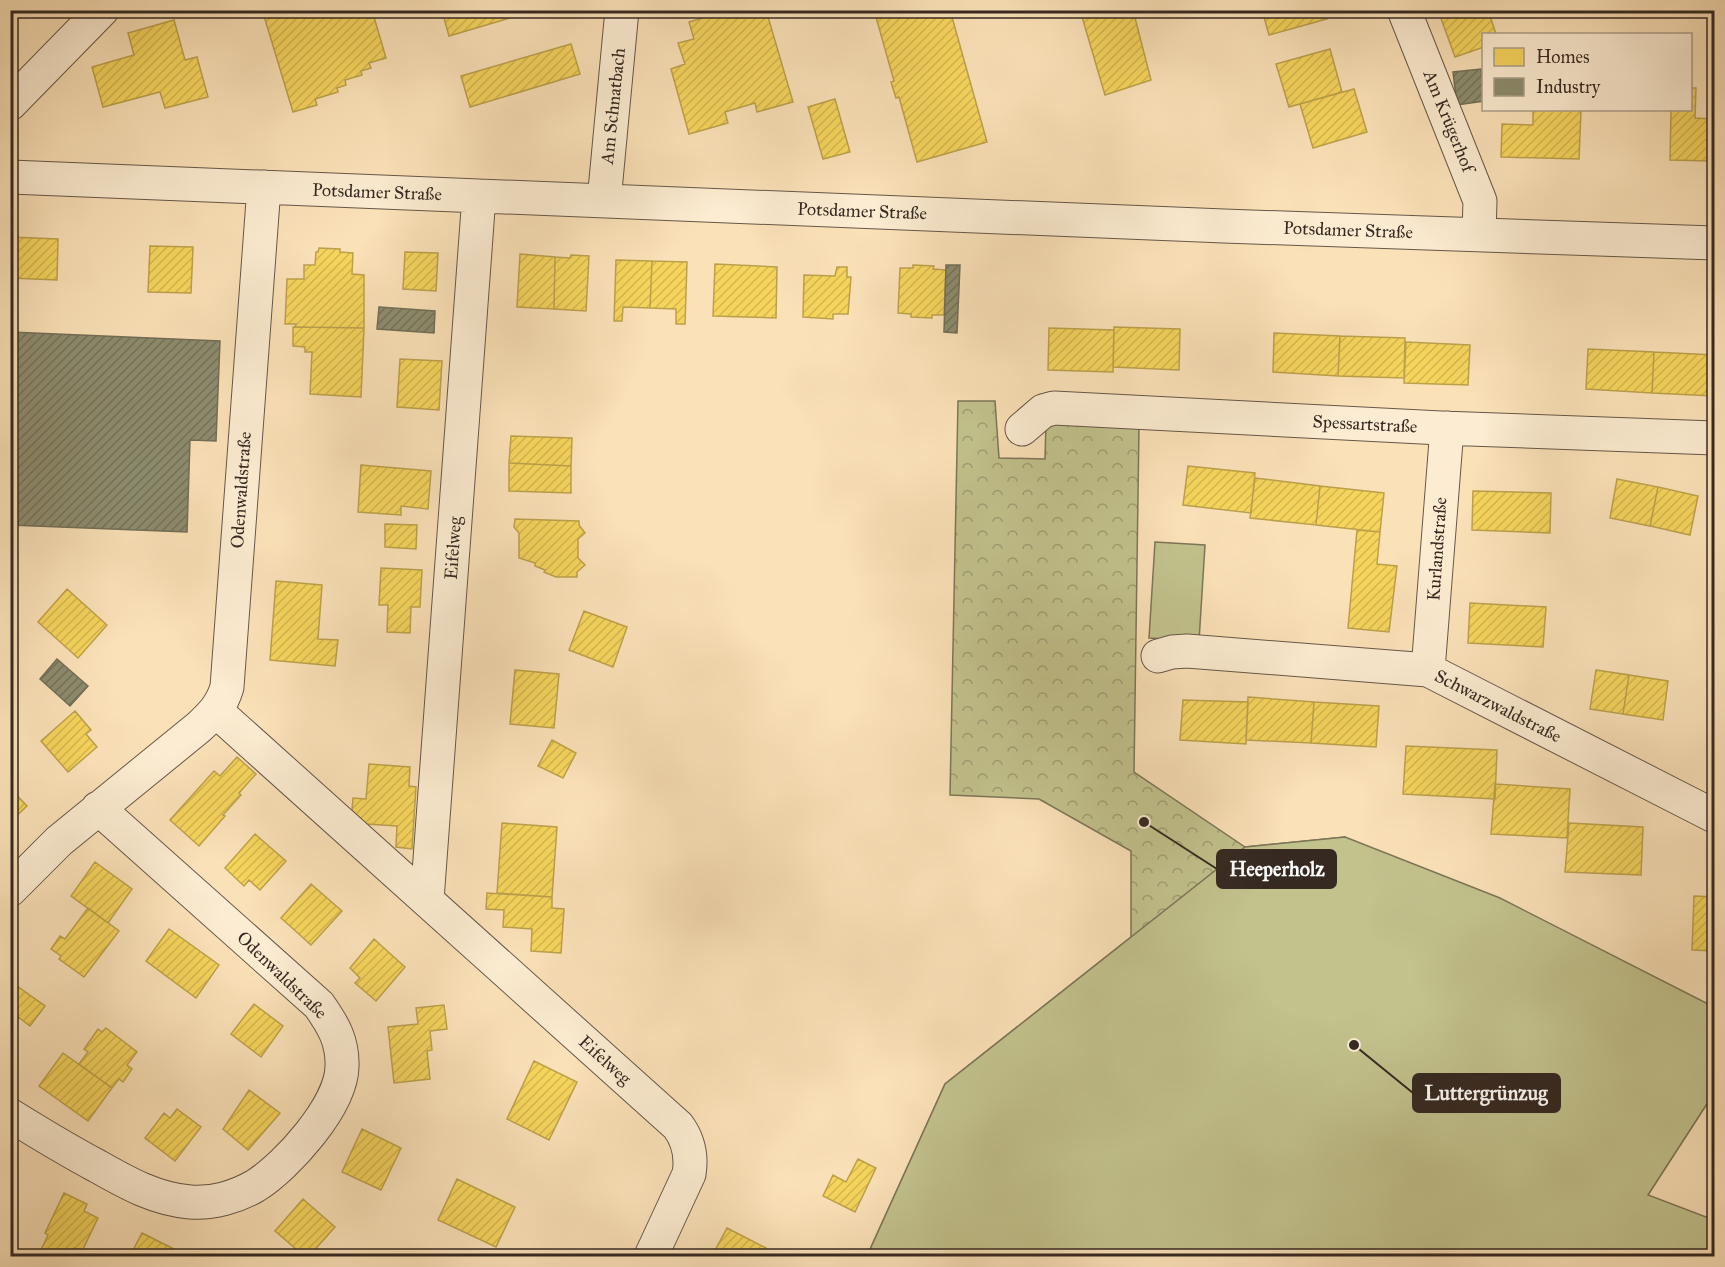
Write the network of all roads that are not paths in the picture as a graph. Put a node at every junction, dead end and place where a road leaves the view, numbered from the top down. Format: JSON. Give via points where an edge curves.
{"nodes":[{"id":1,"x":102,"y":10,"type":"edge"},
{"id":2,"x":622,"y":10,"type":"edge"},
{"id":3,"x":1404,"y":10,"type":"edge"},
{"id":4,"x":10,"y":104,"type":"edge"},
{"id":5,"x":10,"y":177,"type":"edge"},
{"id":6,"x":264,"y":187,"type":"junction"},
{"id":7,"x":479,"y":196,"type":"junction"},
{"id":8,"x":604,"y":201,"type":"junction"},
{"id":9,"x":1479,"y":234,"type":"junction"},
{"id":10,"x":1714,"y":243,"type":"edge"},
{"id":11,"x":1447,"y":428,"type":"junction"},
{"id":12,"x":1022,"y":429,"type":"dead end"},
{"id":13,"x":1714,"y":438,"type":"edge"},
{"id":14,"x":1158,"y":656,"type":"dead end"},
{"id":15,"x":1428,"y":670,"type":"junction"},
{"id":16,"x":216,"y":711,"type":"junction"},
{"id":17,"x":98,"y":808,"type":"junction"},
{"id":18,"x":1714,"y":816,"type":"edge"},
{"id":19,"x":10,"y":890,"type":"edge"},
{"id":20,"x":427,"y":900,"type":"junction"},
{"id":21,"x":10,"y":1115,"type":"edge"},
{"id":22,"x":651,"y":1257,"type":"edge"}],
"edges":[{"from":1,"to":4,"type":"street"},
{"from":2,"to":8,"type":"street","name":"Am Schnatbach"},
{"from":3,"to":9,"type":"street","name":"Am Krügerhof","via":[[1480,201]]},
{"from":5,"to":6,"type":"street","name":"Potsdamer Straße"},
{"from":6,"to":7,"type":"street","name":"Potsdamer Straße"},
{"from":6,"to":16,"type":"street","name":"Odenwaldstraße","via":[[227,687]]},
{"from":7,"to":8,"type":"street","name":"Potsdamer Straße"},
{"from":7,"to":20,"type":"street","name":"Eifelweg"},
{"from":8,"to":9,"type":"street","name":"Potsdamer Straße"},
{"from":9,"to":10,"type":"street","name":"Potsdamer Straße"},
{"from":11,"to":12,"type":"street","name":"Spessartstraße","via":[[1054,408],[1043,411]]},
{"from":11,"to":13,"type":"street","name":"Spessartstraße"},
{"from":11,"to":15,"type":"street","name":"Kurlandstraße"},
{"from":14,"to":15,"type":"street","name":"Schwarzwaldstraße","via":[[1187,651]]},
{"from":15,"to":18,"type":"street","name":"Schwarzwaldstraße"},
{"from":16,"to":17,"type":"street","name":"Odenwaldstraße"},
{"from":16,"to":20,"type":"street","name":"Eifelweg"},
{"from":17,"to":19,"type":"street","name":"Odenwaldstraße"},
{"from":17,"to":21,"type":"street","name":"Odenwaldstraße","via":[[319,1005],[335,1027],[343,1069],[339,1085],[308,1138],[280,1166],[256,1185],[212,1202],[172,1200],[143,1191]]},
{"from":20,"to":22,"type":"street","name":"Eifelweg","via":[[685,1136],[689,1174]]}]}
